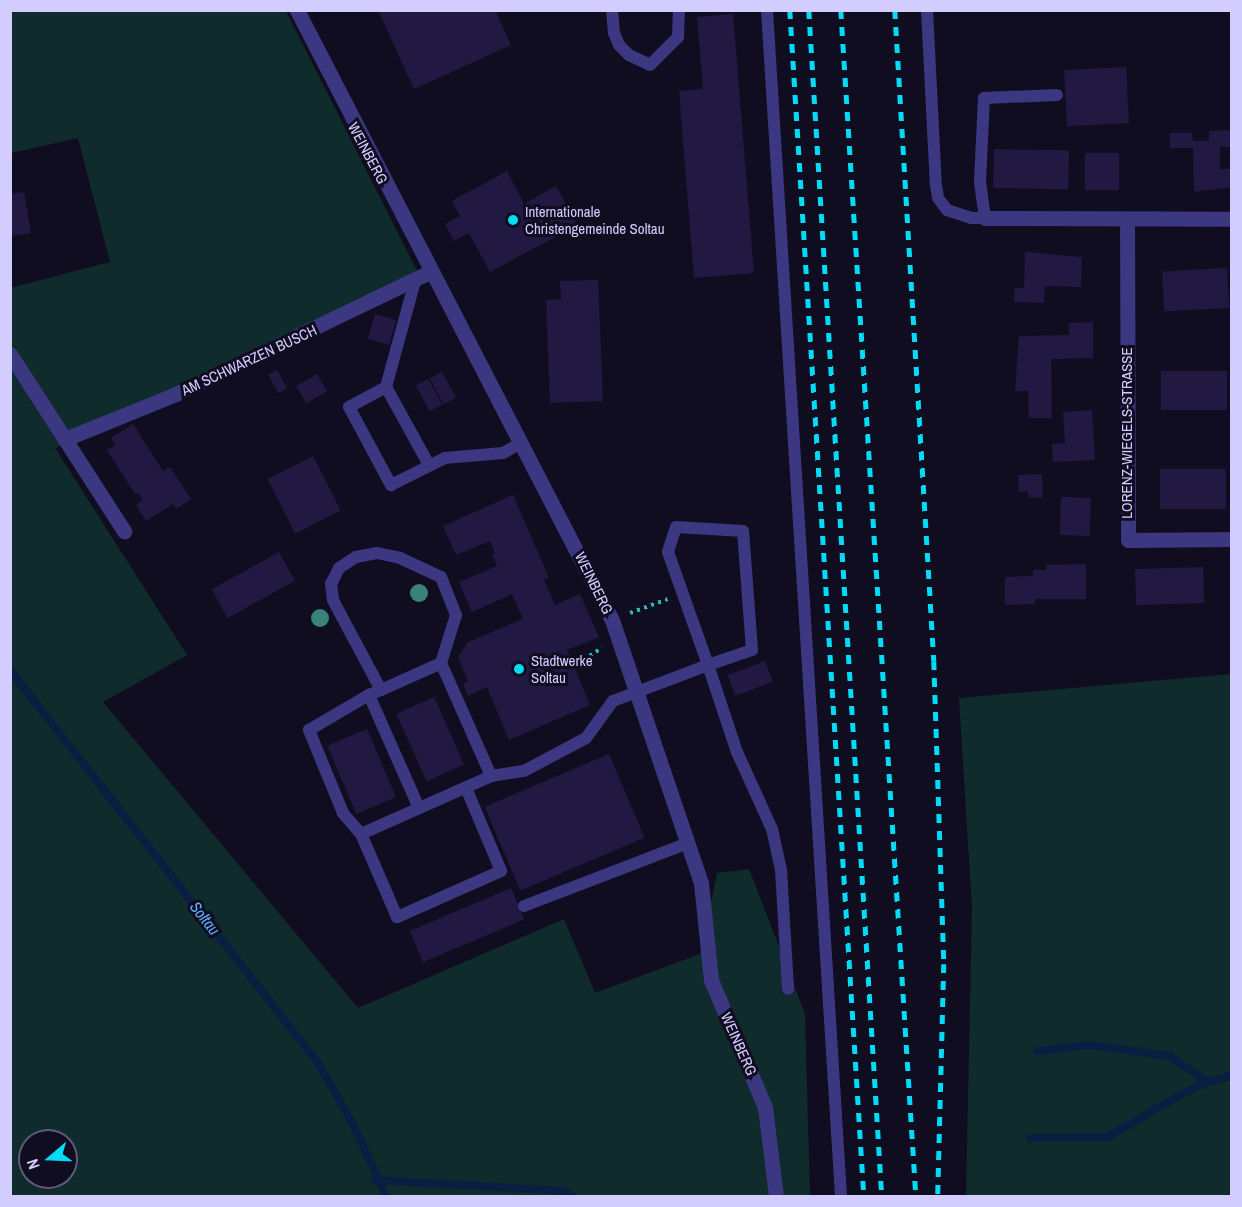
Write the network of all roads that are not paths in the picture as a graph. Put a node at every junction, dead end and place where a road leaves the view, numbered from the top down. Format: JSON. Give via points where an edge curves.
{"nodes":[{"id":1,"x":297,"y":10,"type":"edge"},
{"id":2,"x":612,"y":10,"type":"edge"},
{"id":3,"x":679,"y":10,"type":"edge"},
{"id":4,"x":766,"y":10,"type":"edge"},
{"id":5,"x":927,"y":10,"type":"edge"},
{"id":6,"x":1057,"y":95,"type":"dead end"},
{"id":7,"x":985,"y":218,"type":"junction"},
{"id":8,"x":1232,"y":219,"type":"edge"},
{"id":9,"x":1127,"y":221,"type":"junction"},
{"id":10,"x":430,"y":272,"type":"junction"},
{"id":11,"x":415,"y":281,"type":"junction"},
{"id":12,"x":10,"y":354,"type":"edge"},
{"id":13,"x":386,"y":387,"type":"junction"},
{"id":14,"x":65,"y":439,"type":"junction"},
{"id":15,"x":521,"y":443,"type":"junction"},
{"id":16,"x":429,"y":465,"type":"junction"},
{"id":17,"x":124,"y":531,"type":"dead end"},
{"id":18,"x":1232,"y":539,"type":"edge"},
{"id":19,"x":441,"y":663,"type":"junction"},
{"id":20,"x":708,"y":665,"type":"junction"},
{"id":21,"x":636,"y":692,"type":"junction"},
{"id":22,"x":375,"y":693,"type":"junction"},
{"id":23,"x":491,"y":776,"type":"junction"},
{"id":24,"x":466,"y":788,"type":"junction"},
{"id":25,"x":419,"y":808,"type":"junction"},
{"id":26,"x":361,"y":834,"type":"junction"},
{"id":27,"x":688,"y":843,"type":"junction"},
{"id":28,"x":524,"y":906,"type":"dead end"},
{"id":29,"x":788,"y":989,"type":"dead end"},
{"id":30,"x":776,"y":1197,"type":"edge"},
{"id":31,"x":841,"y":1197,"type":"edge"}],
"edges":[{"from":1,"to":10,"type":"street","name":"WEINBERG"},
{"from":2,"to":3,"type":"lane","via":[[614,33],[620,45],[629,56],[650,65],[678,37]]},
{"from":4,"to":31,"type":"lane"},
{"from":5,"to":7,"type":"lane","via":[[938,198],[947,210]]},
{"from":6,"to":7,"type":"lane","via":[[984,98],[980,182]]},
{"from":7,"to":9,"type":"street"},
{"from":8,"to":9,"type":"street"},
{"from":9,"to":18,"type":"street","name":"LORENZ-WIEGELS-STRASSE","via":[[1128,540]]},
{"from":10,"to":11,"type":"street","name":"AM SCHWARZEN BUSCH"},
{"from":10,"to":15,"type":"street","name":"WEINBERG"},
{"from":11,"to":13,"type":"lane"},
{"from":11,"to":14,"type":"street","name":"AM SCHWARZEN BUSCH","via":[[176,394]]},
{"from":12,"to":14,"type":"street"},
{"from":13,"to":16,"type":"lane"},
{"from":13,"to":16,"type":"lane","via":[[349,407],[391,485]]},
{"from":14,"to":17,"type":"street"},
{"from":15,"to":16,"type":"lane","via":[[503,453],[445,458]]},
{"from":15,"to":21,"type":"street","name":"WEINBERG","via":[[597,585]]},
{"from":19,"to":22,"type":"lane"},
{"from":19,"to":22,"type":"lane","via":[[456,615],[441,577],[400,558],[377,553],[356,557],[339,568],[331,584],[333,600]]},
{"from":19,"to":23,"type":"lane"},
{"from":20,"to":20,"type":"lane","via":[[668,552],[676,527],[743,531],[752,650]]},
{"from":20,"to":21,"type":"lane"},
{"from":20,"to":29,"type":"lane","via":[[737,752],[772,829],[786,912]]},
{"from":21,"to":23,"type":"lane","via":[[613,701],[586,738],[524,771]]},
{"from":21,"to":27,"type":"street","name":"WEINBERG"},
{"from":22,"to":25,"type":"lane"},
{"from":22,"to":26,"type":"lane","via":[[309,730],[343,813]]},
{"from":23,"to":24,"type":"lane"},
{"from":24,"to":25,"type":"lane"},
{"from":24,"to":26,"type":"lane","via":[[501,871],[397,916]]},
{"from":25,"to":26,"type":"lane"},
{"from":27,"to":28,"type":"lane"},
{"from":27,"to":30,"type":"street","name":"WEINBERG","via":[[701,883],[711,980],[765,1107]]}]}
